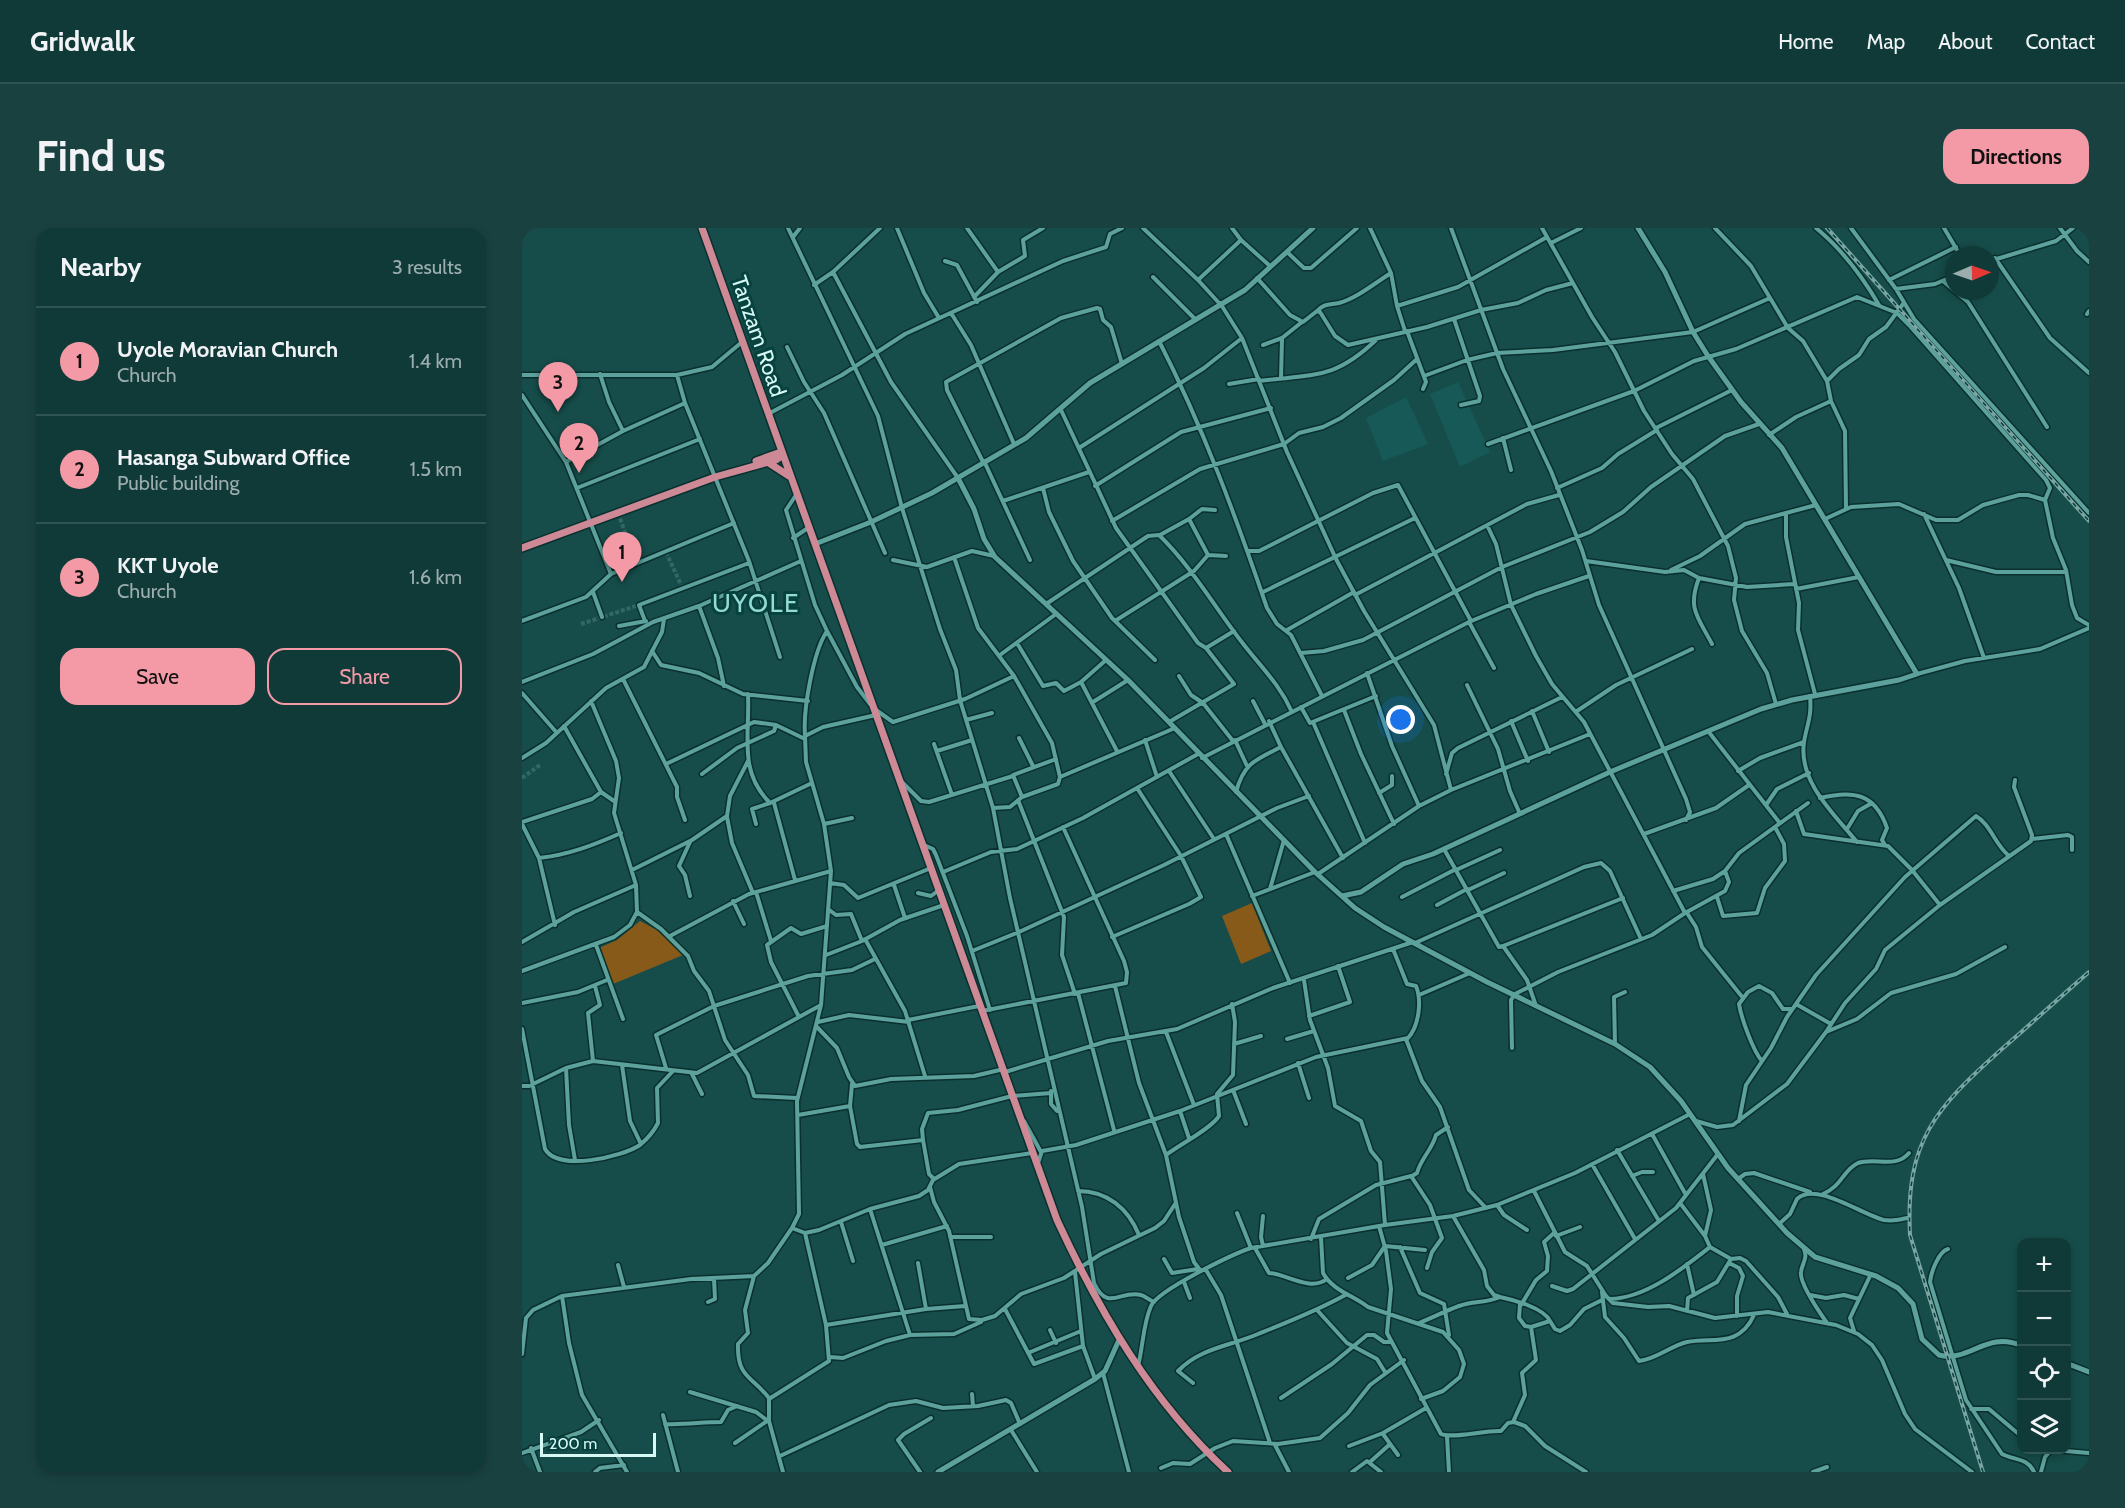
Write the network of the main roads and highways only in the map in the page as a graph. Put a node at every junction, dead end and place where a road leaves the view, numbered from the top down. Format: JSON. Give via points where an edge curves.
{"nodes":[{"id":1,"x":702,"y":228,"type":"edge"},
{"id":2,"x":773,"y":429,"type":"junction"},
{"id":3,"x":782,"y":454,"type":"junction"},
{"id":4,"x":765,"y":460,"type":"junction"},
{"id":5,"x":790,"y":478,"type":"junction"},
{"id":6,"x":522,"y":548,"type":"edge"},
{"id":7,"x":1228,"y":1472,"type":"edge"}],
"edges":[{"from":1,"to":2,"type":"highway","name":"Tanzam Road"},
{"from":2,"to":3,"type":"highway","name":"Tanzam Road"},
{"from":2,"to":4,"type":"highway","via":[[773,444]]},
{"from":3,"to":4,"type":"highway"},
{"from":3,"to":5,"type":"highway","name":"Tanzam Road"},
{"from":4,"to":5,"type":"highway"},
{"from":4,"to":6,"type":"highway"},
{"from":5,"to":7,"type":"highway","name":"Tanzam Road","via":[[984,1009],[1032,1153],[1078,1270],[1152,1387]]}]}
